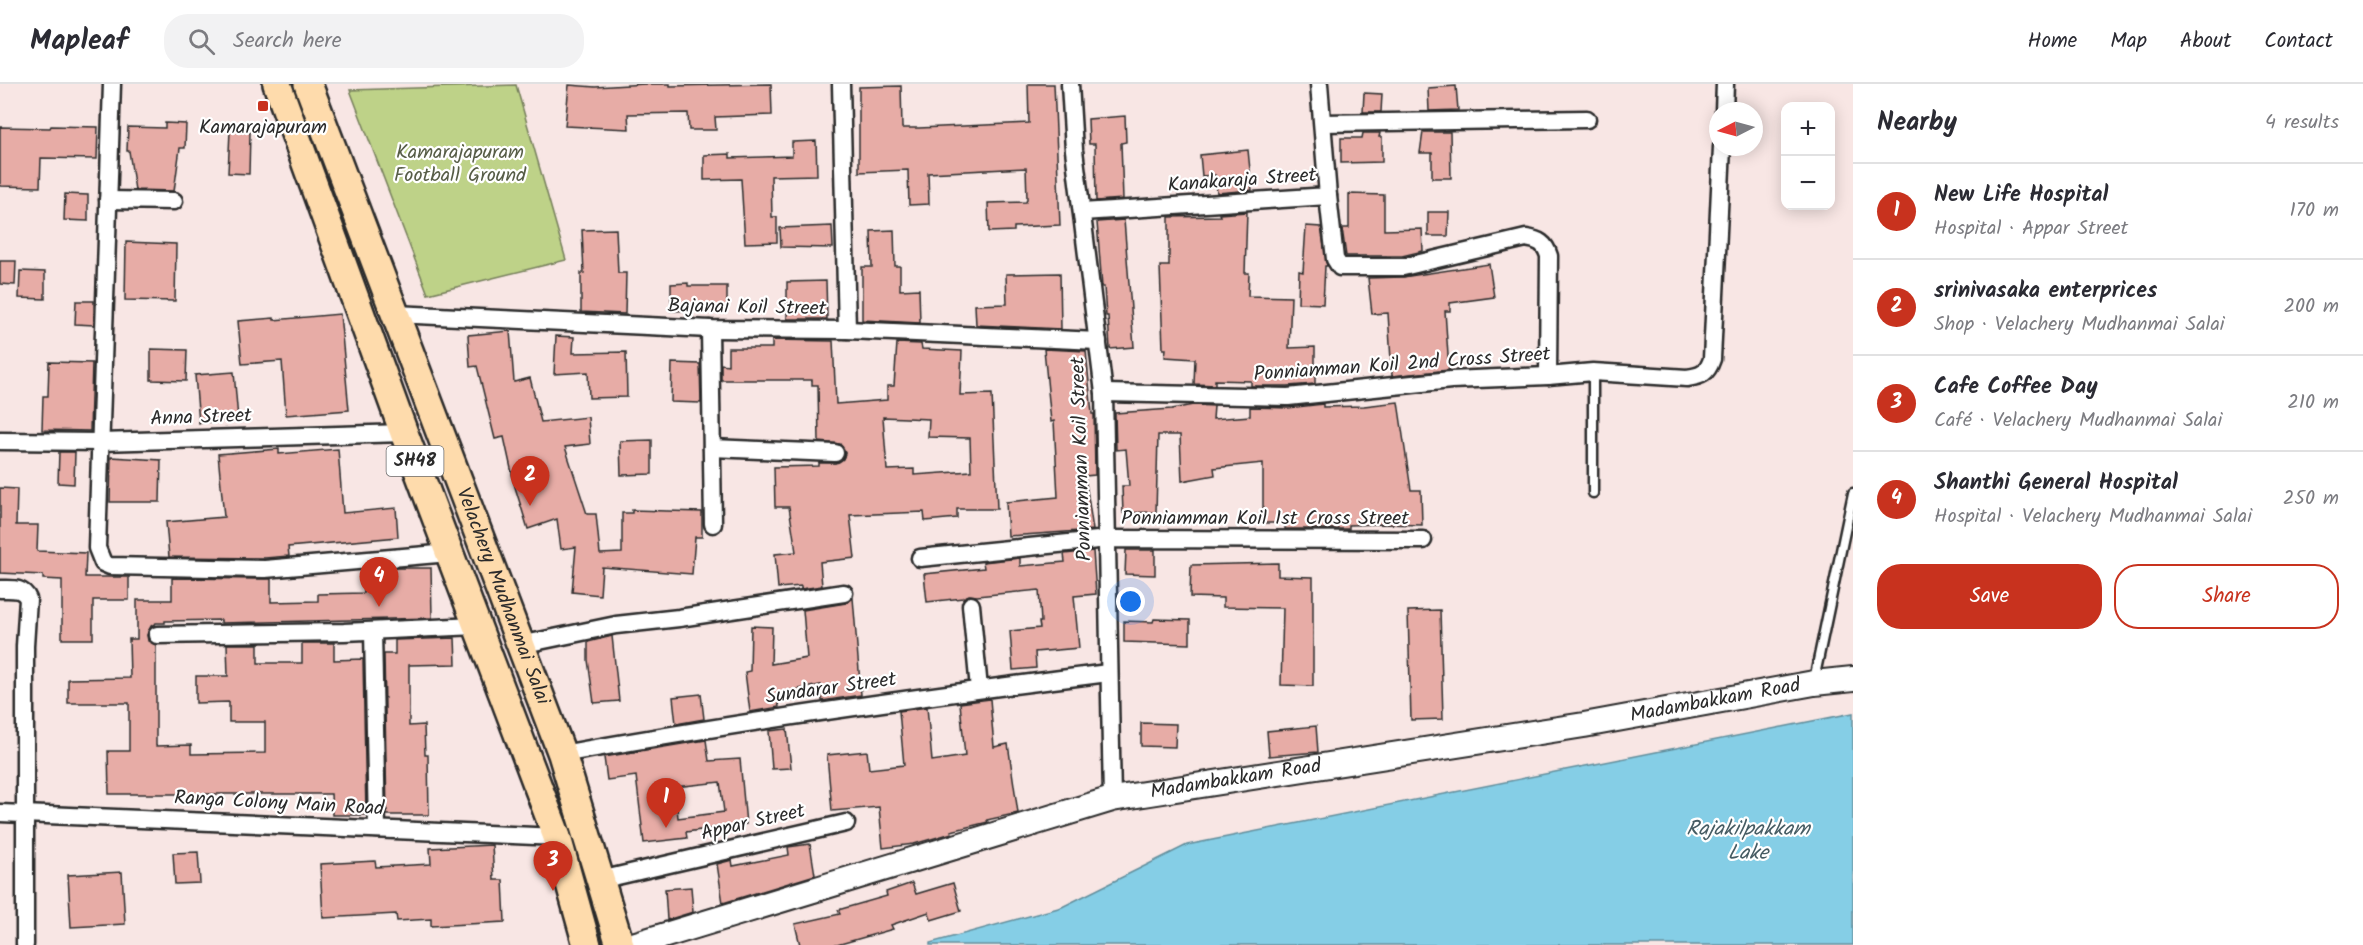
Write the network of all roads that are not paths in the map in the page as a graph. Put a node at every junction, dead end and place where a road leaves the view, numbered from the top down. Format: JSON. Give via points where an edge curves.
{"nodes":[{"id":1,"x":112,"y":84,"type":"edge"},
{"id":2,"x":277,"y":84,"type":"edge"},
{"id":3,"x":308,"y":84,"type":"edge"},
{"id":4,"x":841,"y":84,"type":"edge"},
{"id":5,"x":1070,"y":84,"type":"edge"},
{"id":6,"x":1320,"y":84,"type":"edge"},
{"id":7,"x":1725,"y":84,"type":"edge"},
{"id":8,"x":1724,"y":102,"type":"edge"},
{"id":9,"x":1587,"y":119,"type":"dead end"},
{"id":10,"x":1323,"y":123,"type":"junction"},
{"id":11,"x":1722,"y":156,"type":"edge"},
{"id":12,"x":1328,"y":196,"type":"junction"},
{"id":13,"x":108,"y":200,"type":"junction"},
{"id":14,"x":174,"y":201,"type":"dead end"},
{"id":15,"x":1082,"y":213,"type":"junction"},
{"id":16,"x":395,"y":314,"type":"junction"},
{"id":17,"x":710,"y":329,"type":"junction"},
{"id":18,"x":848,"y":330,"type":"junction"},
{"id":19,"x":1098,"y":341,"type":"junction"},
{"id":20,"x":1593,"y":372,"type":"junction"},
{"id":21,"x":1548,"y":376,"type":"junction"},
{"id":22,"x":1104,"y":393,"type":"junction"},
{"id":23,"x":404,"y":433,"type":"junction"},
{"id":24,"x":0,"y":441,"type":"edge"},
{"id":25,"x":100,"y":442,"type":"junction"},
{"id":26,"x":712,"y":448,"type":"junction"},
{"id":27,"x":835,"y":453,"type":"dead end"},
{"id":28,"x":1593,"y":493,"type":"dead end"},
{"id":29,"x":1853,"y":493,"type":"edge"},
{"id":30,"x":713,"y":524,"type":"dead end"},
{"id":31,"x":1108,"y":539,"type":"junction"},
{"id":32,"x":1423,"y":540,"type":"dead end"},
{"id":33,"x":449,"y":553,"type":"junction"},
{"id":34,"x":920,"y":558,"type":"dead end"},
{"id":35,"x":0,"y":589,"type":"edge"},
{"id":36,"x":844,"y":593,"type":"dead end"},
{"id":37,"x":971,"y":605,"type":"dead end"},
{"id":38,"x":477,"y":626,"type":"junction"},
{"id":39,"x":373,"y":631,"type":"junction"},
{"id":40,"x":157,"y":635,"type":"dead end"},
{"id":41,"x":520,"y":645,"type":"junction"},
{"id":42,"x":1108,"y":673,"type":"junction"},
{"id":43,"x":1853,"y":679,"type":"edge"},
{"id":44,"x":1814,"y":683,"type":"junction"},
{"id":45,"x":979,"y":690,"type":"junction"},
{"id":46,"x":562,"y":754,"type":"junction"},
{"id":47,"x":1112,"y":799,"type":"junction"},
{"id":48,"x":0,"y":813,"type":"edge"},
{"id":49,"x":27,"y":814,"type":"junction"},
{"id":50,"x":846,"y":823,"type":"dead end"},
{"id":51,"x":377,"y":829,"type":"junction"},
{"id":52,"x":557,"y":837,"type":"junction"},
{"id":53,"x":600,"y":880,"type":"junction"},
{"id":54,"x":25,"y":945,"type":"edge"},
{"id":55,"x":587,"y":945,"type":"edge"},
{"id":56,"x":620,"y":945,"type":"edge"},
{"id":57,"x":633,"y":945,"type":"edge"}],
"edges":[{"from":1,"to":13,"type":"street"},
{"from":2,"to":23,"type":"main road","name":"Velachery Mudhanmai Salai","number":"SH48"},
{"from":3,"to":16,"type":"main road","name":"Velachery Mudhanmai Salai","number":"SH48"},
{"from":4,"to":18,"type":"street"},
{"from":5,"to":15,"type":"street","name":"Ponniamman Koil Street"},
{"from":6,"to":10,"type":"street","name":"Kanakaraja Street"},
{"from":7,"to":8,"type":"street"},
{"from":9,"to":10,"type":"street"},
{"from":10,"to":12,"type":"street","name":"Kanakaraja Street"},
{"from":11,"to":20,"type":"street","name":"Ponniamman Koil 2nd Cross Street","via":[[1709,369],[1702,376],[1687,378]]},
{"from":12,"to":15,"type":"street","name":"Kanakaraja Street"},
{"from":12,"to":21,"type":"street","via":[[1335,259],[1340,267],[1403,267],[1526,238],[1545,245],[1549,256]]},
{"from":13,"to":14,"type":"street"},
{"from":13,"to":25,"type":"street"},
{"from":15,"to":19,"type":"street","name":"Ponniamman Koil Street"},
{"from":16,"to":17,"type":"street","name":"Bajanai Koil Street"},
{"from":16,"to":41,"type":"main road","name":"Velachery Mudhanmai Salai","number":"SH48"},
{"from":17,"to":18,"type":"street","name":"Bajanai Koil Street"},
{"from":17,"to":26,"type":"street"},
{"from":18,"to":19,"type":"street","name":"Bajanai Koil Street"},
{"from":19,"to":22,"type":"street","name":"Ponniamman Koil Street"},
{"from":20,"to":21,"type":"street","name":"Ponniamman Koil 2nd Cross Street"},
{"from":20,"to":28,"type":"lane"},
{"from":21,"to":22,"type":"street","name":"Ponniamman Koil 2nd Cross Street","via":[[1451,380],[1287,397]]},
{"from":22,"to":31,"type":"street","name":"Ponniamman Koil Street"},
{"from":23,"to":25,"type":"street","name":"Anna Street"},
{"from":23,"to":33,"type":"main road","name":"Velachery Mudhanmai Salai","number":"SH48"},
{"from":24,"to":25,"type":"street","name":"Anna Street"},
{"from":25,"to":33,"type":"street","via":[[97,548],[103,563],[110,566],[265,568]]},
{"from":26,"to":27,"type":"street"},
{"from":26,"to":30,"type":"street"},
{"from":29,"to":44,"type":"lane"},
{"from":31,"to":32,"type":"street","name":"Ponniamman Koil 1st Cross Street"},
{"from":31,"to":34,"type":"street","name":"Ponniamman Koil 1st Cross Street"},
{"from":31,"to":42,"type":"street","name":"Ponniamman Koil Street"},
{"from":33,"to":38,"type":"main road","name":"Velachery Mudhanmai Salai","number":"SH48"},
{"from":35,"to":49,"type":"street","via":[[21,590],[28,599]]},
{"from":36,"to":41,"type":"street","via":[[616,625]]},
{"from":37,"to":45,"type":"street"},
{"from":38,"to":39,"type":"street"},
{"from":38,"to":52,"type":"main road","name":"Velachery Mudhanmai Salai","number":"SH48"},
{"from":39,"to":40,"type":"street"},
{"from":39,"to":51,"type":"street"},
{"from":41,"to":46,"type":"main road","name":"Velachery Mudhanmai Salai","number":"SH48"},
{"from":42,"to":45,"type":"street","name":"Sundarar Street"},
{"from":42,"to":47,"type":"street","name":"Ponniamman Koil Street"},
{"from":43,"to":44,"type":"street","name":"Madambakkam Road"},
{"from":44,"to":47,"type":"street","name":"Madambakkam Road","via":[[1584,725]]},
{"from":45,"to":46,"type":"street","name":"Sundarar Street"},
{"from":46,"to":53,"type":"main road","name":"Velachery Mudhanmai Salai","number":"SH48"},
{"from":47,"to":57,"type":"street","name":"Madambakkam Road"},
{"from":48,"to":49,"type":"street","name":"Ranga Colony Main Road"},
{"from":49,"to":51,"type":"street","name":"Ranga Colony Main Road"},
{"from":49,"to":54,"type":"street"},
{"from":50,"to":53,"type":"street","name":"Appar Street"},
{"from":51,"to":52,"type":"street","name":"Ranga Colony Main Road"},
{"from":52,"to":55,"type":"main road","name":"Velachery Mudhanmai Salai","number":"SH48"},
{"from":53,"to":56,"type":"main road","name":"Velachery Mudhanmai Salai","number":"SH48"}]}
